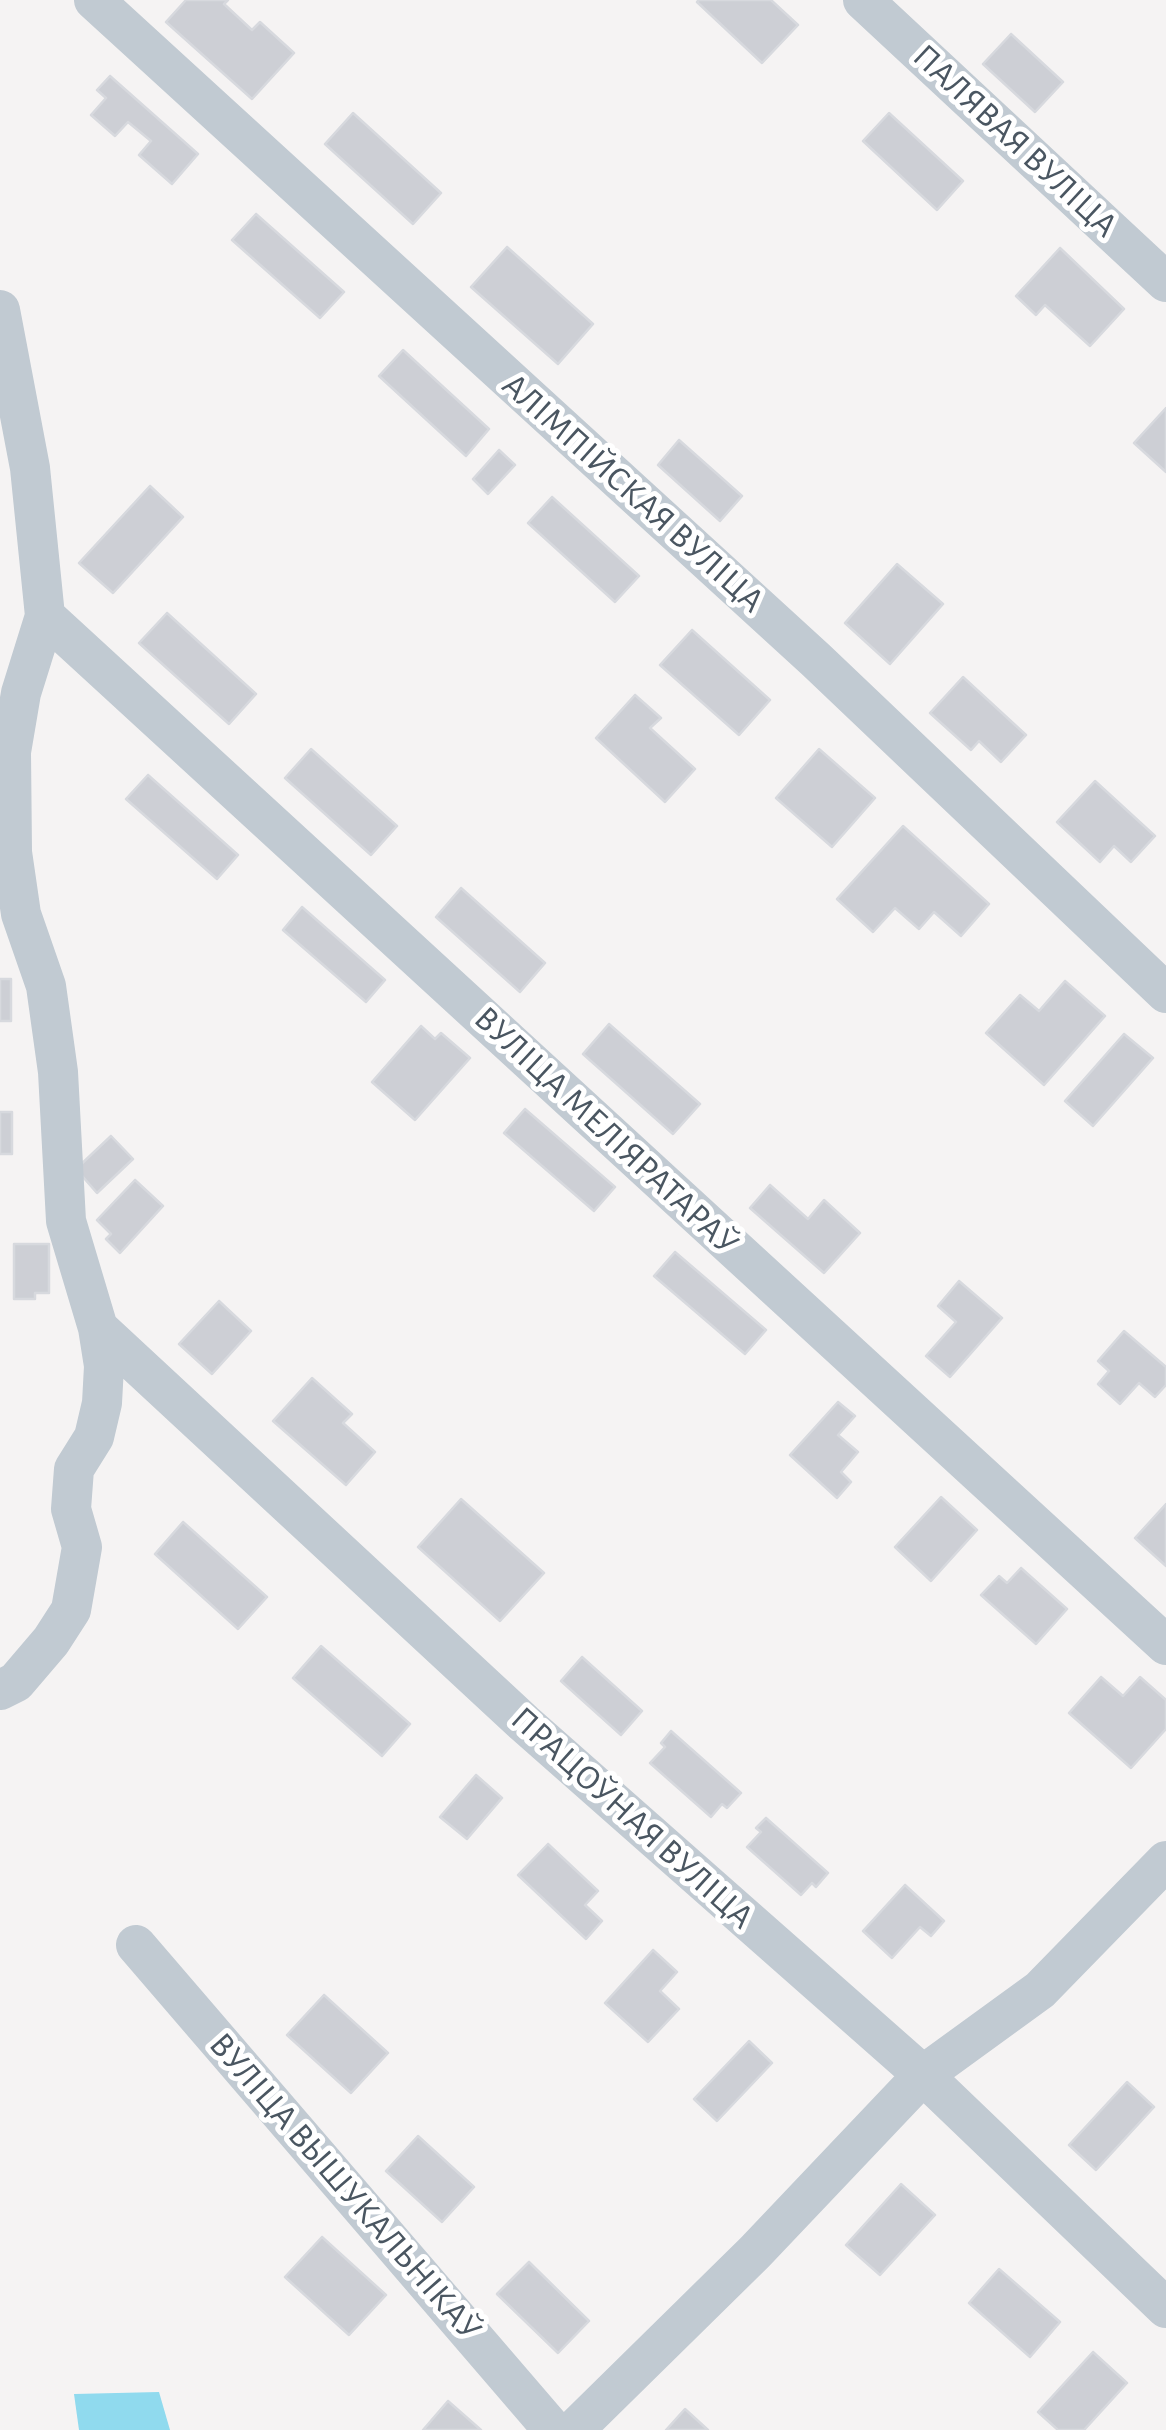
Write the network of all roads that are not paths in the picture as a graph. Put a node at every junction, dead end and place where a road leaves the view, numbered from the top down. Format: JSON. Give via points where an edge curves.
{"nodes":[{"id":1,"x":94,"y":0,"type":"edge"},
{"id":2,"x":863,"y":0,"type":"edge"},
{"id":3,"x":1166,"y":282,"type":"edge"},
{"id":4,"x":0,"y":310,"type":"edge"},
{"id":5,"x":45,"y":616,"type":"junction"},
{"id":6,"x":1166,"y":992,"type":"edge"},
{"id":7,"x":98,"y":1328,"type":"junction"},
{"id":8,"x":1166,"y":1645,"type":"edge"},
{"id":9,"x":0,"y":1690,"type":"edge"},
{"id":10,"x":1166,"y":1861,"type":"edge"},
{"id":11,"x":136,"y":1945,"type":"dead end"},
{"id":12,"x":923,"y":2076,"type":"junction"},
{"id":13,"x":1166,"y":2308,"type":"edge"},
{"id":14,"x":554,"y":2430,"type":"edge"},
{"id":15,"x":574,"y":2430,"type":"edge"}],
"edges":[{"from":1,"to":6,"type":"street","name":"АЛІМПІЙСКАЯ ВУЛІЦА","via":[[816,660]]},
{"from":2,"to":3,"type":"street","name":"ПАЛЯВАЯ ВУЛІЦА"},
{"from":4,"to":5,"type":"street","via":[[30,468]]},
{"from":5,"to":7,"type":"street","via":[[20,693],[11,752],[12,852],[20,914],[46,986],[66,1221]]},
{"from":5,"to":8,"type":"street","name":"ВУЛІЦА МЕЛІЯРАТАРАЎ"},
{"from":7,"to":9,"type":"street","via":[[102,1402],[94,1438],[74,1469],[72,1509],[82,1547],[71,1610],[16,1682]]},
{"from":7,"to":12,"type":"street","name":"ПРАЦОЎНАЯ ВУЛІЦА","via":[[524,1723]]},
{"from":10,"to":12,"type":"street","via":[[1040,1990]]},
{"from":11,"to":14,"type":"street","name":"ВУЛІЦА ВЫШУКАЛЬНІКАЎ"},
{"from":12,"to":13,"type":"street","name":"ПРАЦОЎНАЯ ВУЛІЦА"},
{"from":12,"to":15,"type":"street"}]}
